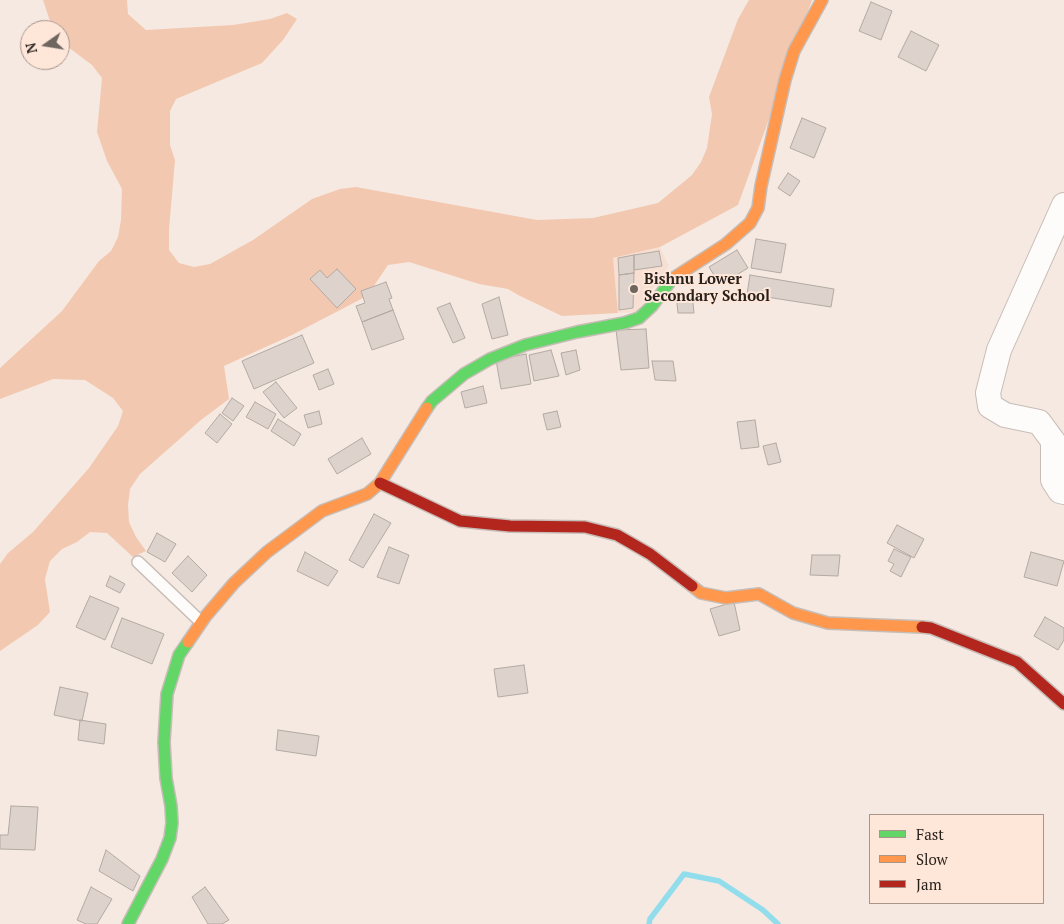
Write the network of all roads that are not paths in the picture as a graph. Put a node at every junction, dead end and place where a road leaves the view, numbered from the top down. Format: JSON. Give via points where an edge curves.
{"nodes":[{"id":1,"x":822,"y":0,"type":"edge"},
{"id":2,"x":1064,"y":205,"type":"edge"},
{"id":3,"x":380,"y":483,"type":"junction"},
{"id":4,"x":1064,"y":492,"type":"edge"},
{"id":5,"x":138,"y":562,"type":"dead end"},
{"id":6,"x":201,"y":622,"type":"junction"},
{"id":7,"x":1064,"y":704,"type":"edge"},
{"id":8,"x":128,"y":924,"type":"edge"}],
"edges":[{"from":1,"to":3,"type":"street","via":[[794,52],[758,208],[750,223],[726,244],[672,280],[639,318],[525,345],[464,374],[432,401]]},
{"from":2,"to":4,"type":"street","via":[[999,350],[988,393],[990,406],[1005,415],[1039,422],[1053,442],[1053,480]]},
{"from":3,"to":6,"type":"street","via":[[366,494],[322,511],[267,552],[234,583]]},
{"from":3,"to":7,"type":"street","via":[[460,521],[510,526],[584,527],[617,535],[710,596],[726,598],[759,594],[793,613],[828,623],[931,628],[1017,662]]},
{"from":5,"to":6,"type":"lane"},
{"from":6,"to":8,"type":"street","via":[[179,655],[167,694],[164,742],[171,806],[170,838]]}]}
